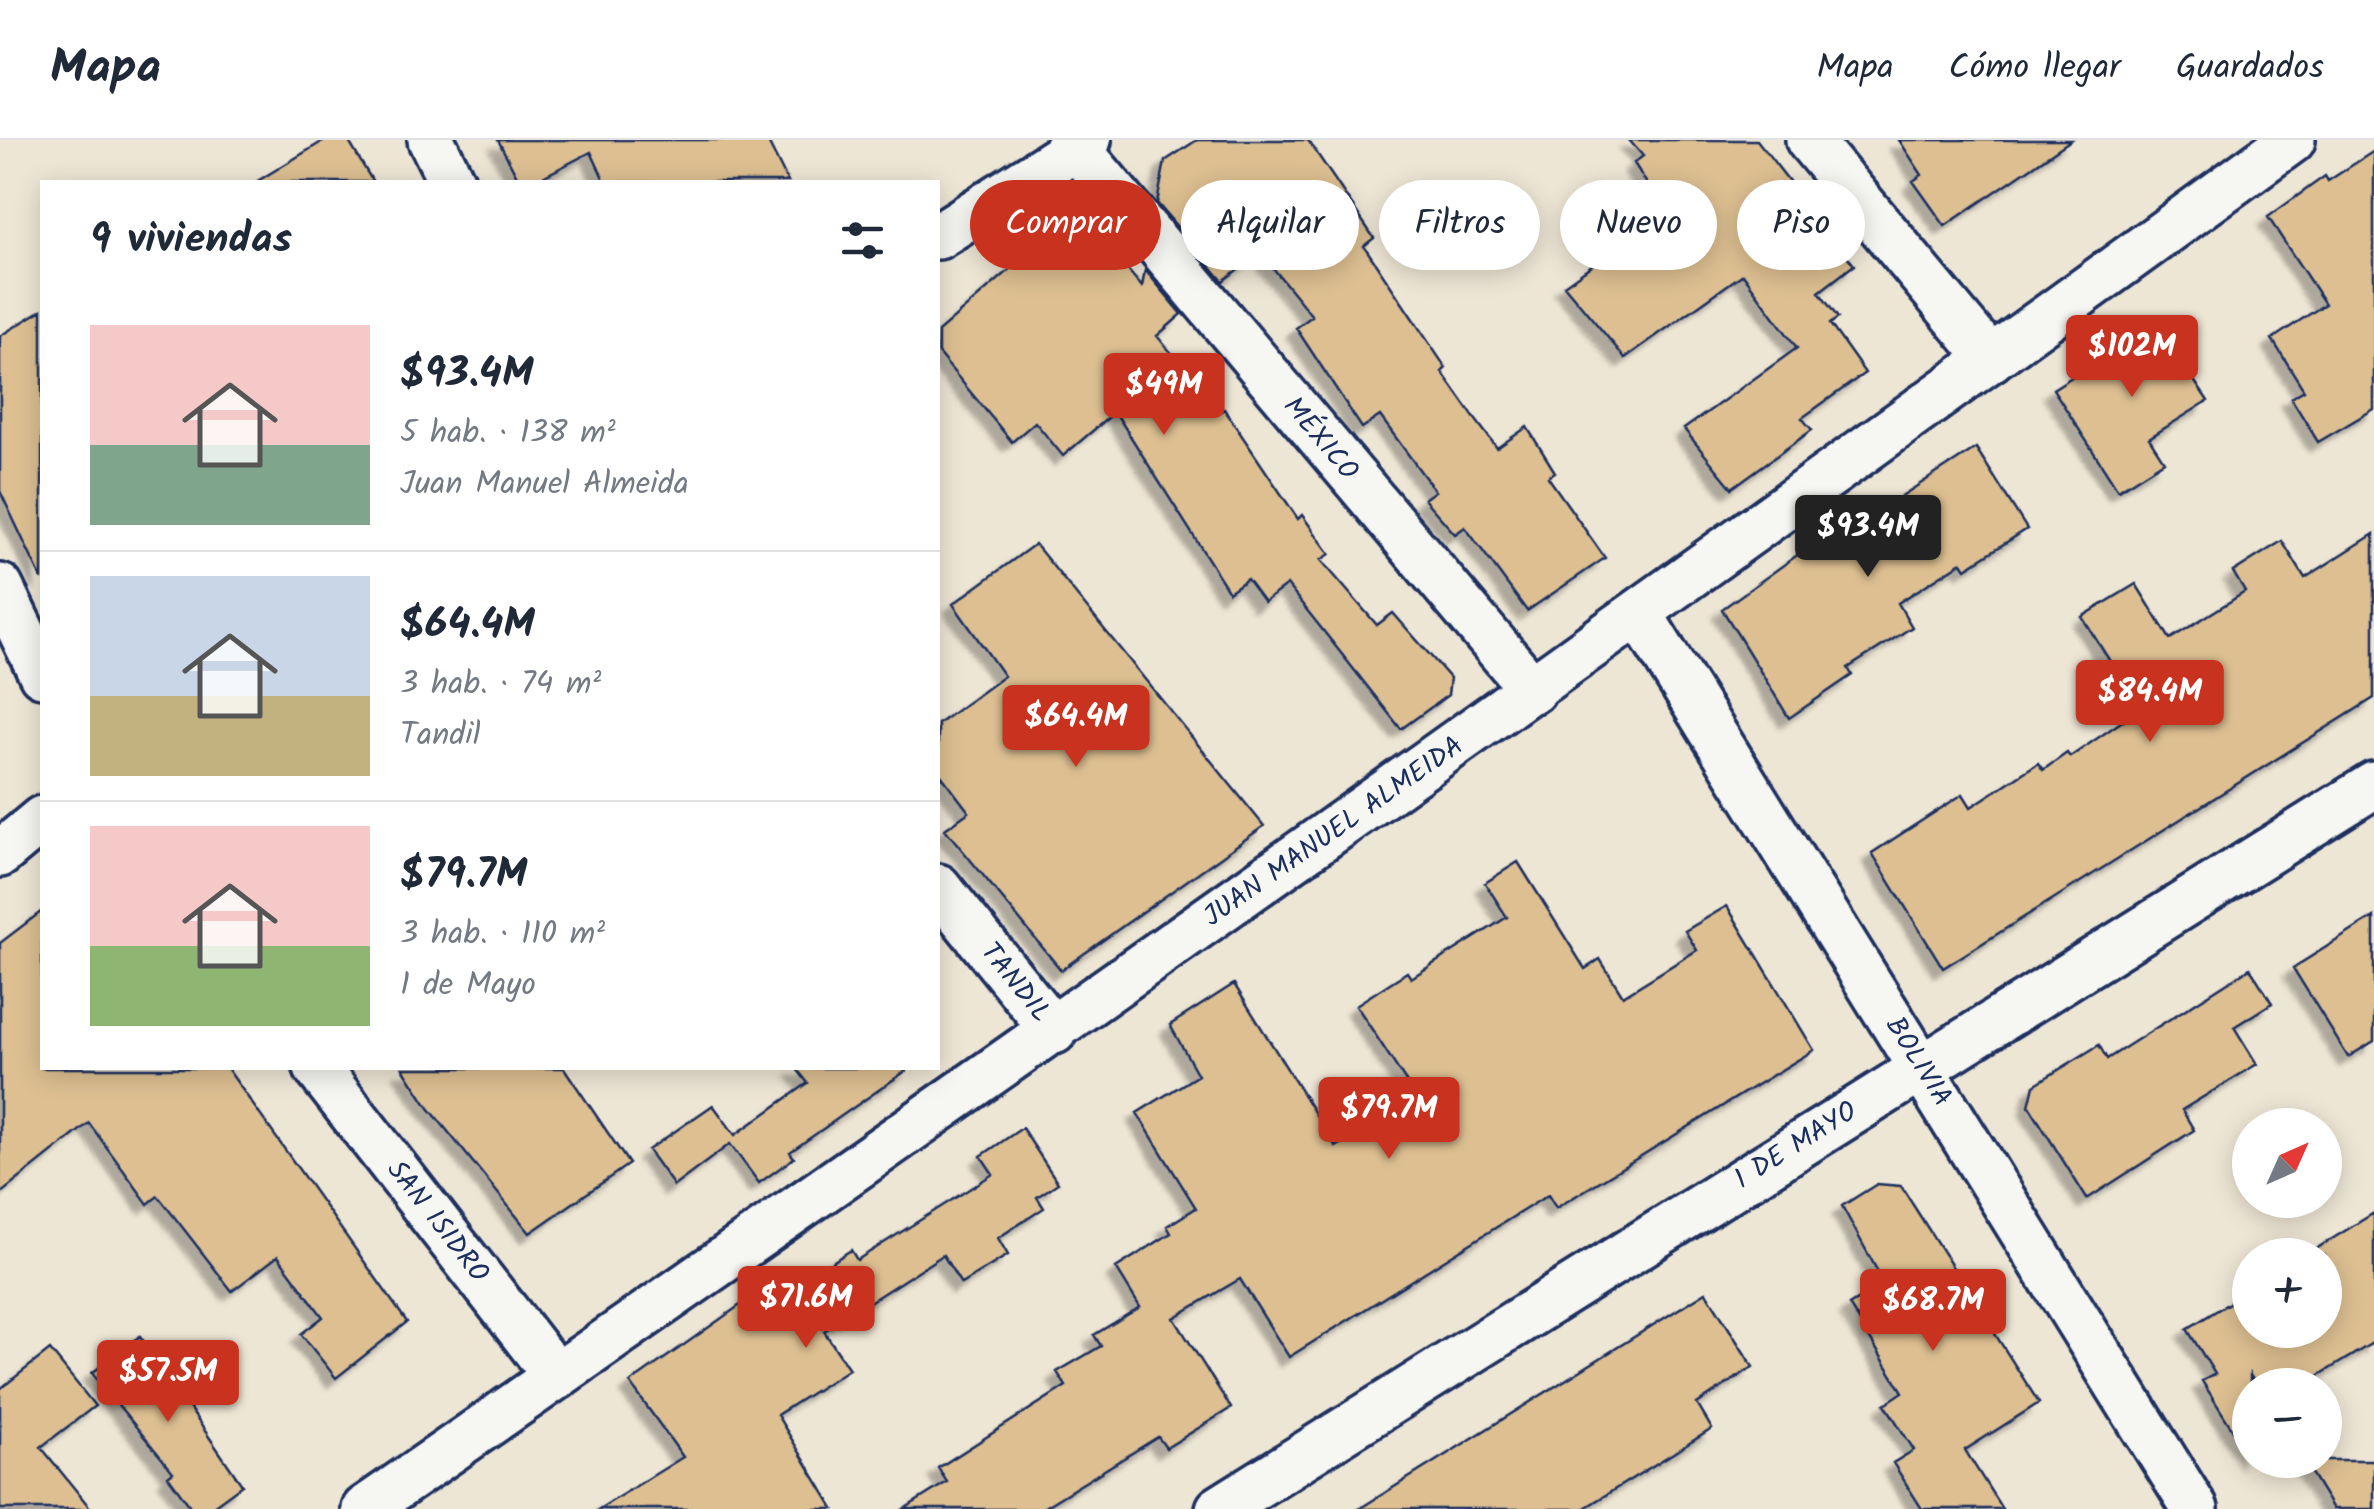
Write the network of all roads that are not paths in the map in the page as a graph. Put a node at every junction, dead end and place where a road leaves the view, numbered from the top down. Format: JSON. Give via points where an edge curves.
{"nodes":[{"id":1,"x":431,"y":140,"type":"edge"},
{"id":2,"x":1809,"y":140,"type":"edge"},
{"id":3,"x":2292,"y":140,"type":"edge"},
{"id":4,"x":1077,"y":143,"type":"edge"},
{"id":5,"x":451,"y":180,"type":"edge"},
{"id":6,"x":940,"y":235,"type":"edge"},
{"id":7,"x":1992,"y":359,"type":"junction"},
{"id":8,"x":0,"y":588,"type":"edge"},
{"id":9,"x":1640,"y":616,"type":"junction"},
{"id":10,"x":40,"y":670,"type":"edge"},
{"id":11,"x":1534,"y":690,"type":"junction"},
{"id":12,"x":2374,"y":785,"type":"edge"},
{"id":13,"x":40,"y":822,"type":"edge"},
{"id":14,"x":0,"y":854,"type":"edge"},
{"id":15,"x":940,"y":890,"type":"edge"},
{"id":16,"x":1054,"y":1032,"type":"junction"},
{"id":17,"x":1922,"y":1068,"type":"junction"},
{"id":18,"x":320,"y":1070,"type":"edge"},
{"id":19,"x":557,"y":1377,"type":"junction"},
{"id":20,"x":365,"y":1509,"type":"edge"},
{"id":21,"x":1219,"y":1509,"type":"edge"},
{"id":22,"x":2195,"y":1509,"type":"edge"}],
"edges":[{"from":1,"to":5,"type":"street"},
{"from":2,"to":7,"type":"street"},
{"from":3,"to":7,"type":"street","name":"JUAN MANUEL ALMEIDA"},
{"from":4,"to":6,"type":"street"},
{"from":4,"to":11,"type":"street","name":"MÉXICO"},
{"from":7,"to":9,"type":"street","name":"JUAN MANUEL ALMEIDA"},
{"from":8,"to":10,"type":"street"},
{"from":9,"to":11,"type":"street","name":"JUAN MANUEL ALMEIDA"},
{"from":9,"to":17,"type":"street","name":"BOLIVIA"},
{"from":11,"to":16,"type":"street","name":"JUAN MANUEL ALMEIDA"},
{"from":12,"to":17,"type":"street","name":"1 DE MAYO"},
{"from":13,"to":14,"type":"street"},
{"from":15,"to":16,"type":"street","name":"TANDIL"},
{"from":16,"to":19,"type":"street","name":"JUAN MANUEL ALMEIDA"},
{"from":17,"to":21,"type":"street","name":"1 DE MAYO"},
{"from":17,"to":22,"type":"street","name":"BOLIVIA"},
{"from":18,"to":19,"type":"street","name":"SAN ISIDRO"},
{"from":19,"to":20,"type":"street","name":"JUAN MANUEL ALMEIDA"}]}
